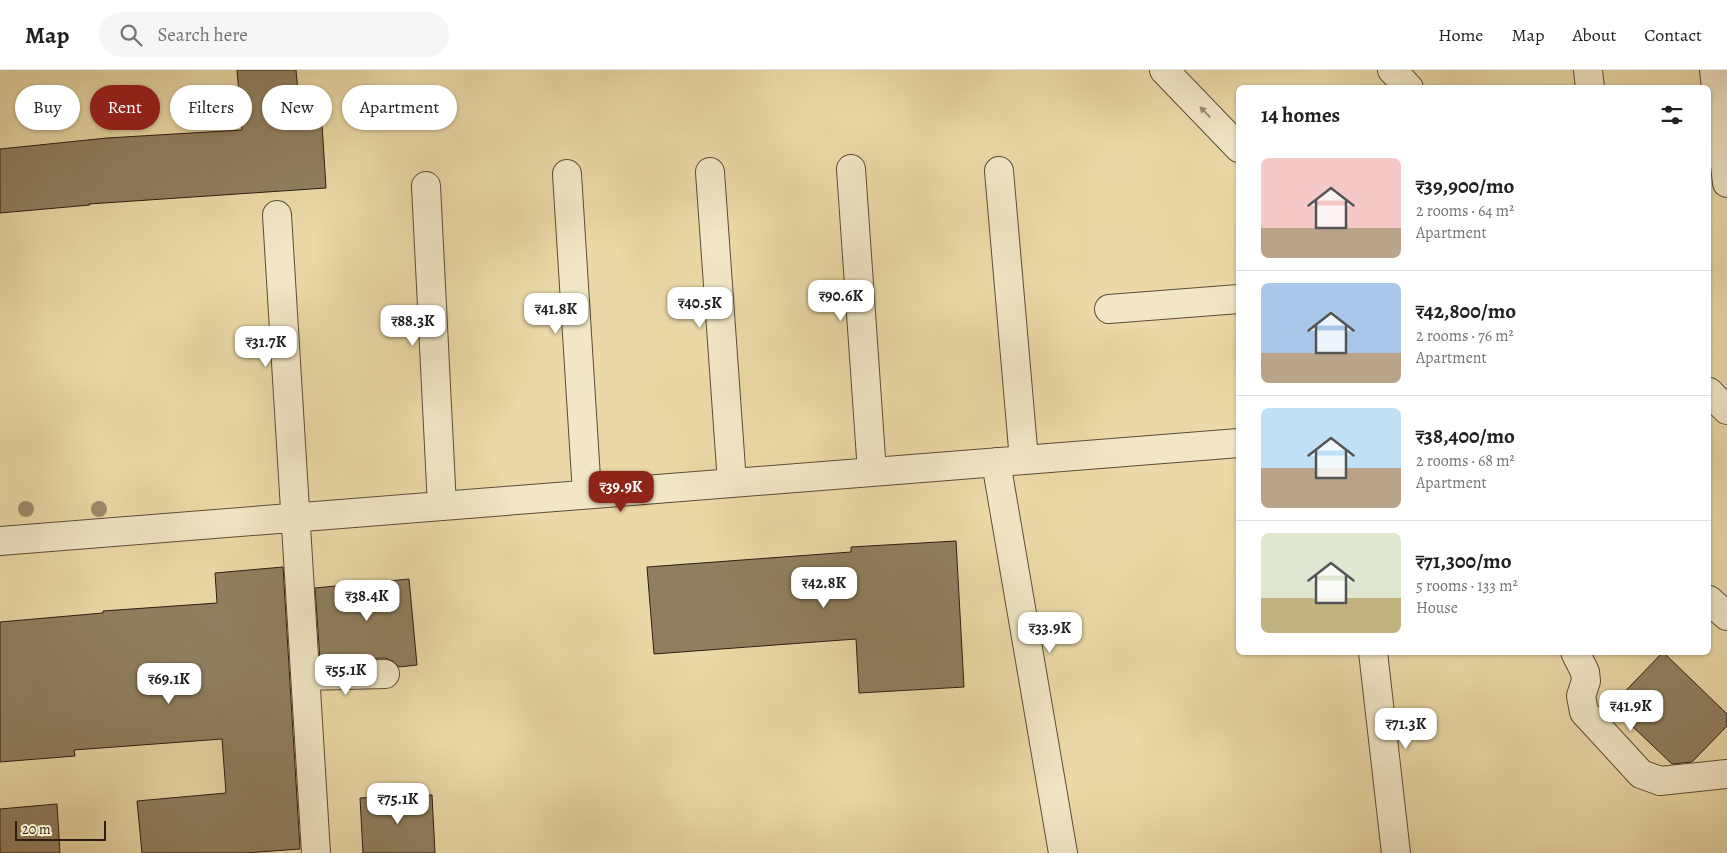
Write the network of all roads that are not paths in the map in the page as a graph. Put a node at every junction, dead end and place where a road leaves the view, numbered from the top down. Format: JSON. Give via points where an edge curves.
{"nodes":[{"id":1,"x":1164,"y":70,"type":"edge"},
{"id":2,"x":1392,"y":70,"type":"edge"},
{"id":3,"x":1588,"y":70,"type":"edge"},
{"id":4,"x":1714,"y":70,"type":"edge"},
{"id":5,"x":1406,"y":85,"type":"edge"},
{"id":6,"x":1590,"y":85,"type":"edge"},
{"id":7,"x":1236,"y":145,"type":"edge"},
{"id":8,"x":851,"y":169,"type":"dead end"},
{"id":9,"x":999,"y":171,"type":"dead end"},
{"id":10,"x":710,"y":172,"type":"dead end"},
{"id":11,"x":567,"y":174,"type":"dead end"},
{"id":12,"x":1727,"y":183,"type":"edge"},
{"id":13,"x":426,"y":186,"type":"dead end"},
{"id":14,"x":277,"y":216,"type":"dead end"},
{"id":15,"x":1236,"y":299,"type":"edge"},
{"id":16,"x":1109,"y":308,"type":"dead end"},
{"id":17,"x":1236,"y":443,"type":"edge"},
{"id":18,"x":1024,"y":460,"type":"junction"},
{"id":19,"x":996,"y":462,"type":"junction"},
{"id":20,"x":872,"y":472,"type":"junction"},
{"id":21,"x":732,"y":483,"type":"junction"},
{"id":22,"x":587,"y":494,"type":"junction"},
{"id":23,"x":442,"y":506,"type":"junction"},
{"id":24,"x":297,"y":517,"type":"junction"},
{"id":25,"x":0,"y":541,"type":"edge"},
{"id":26,"x":1711,"y":602,"type":"edge"},
{"id":27,"x":1727,"y":616,"type":"edge"},
{"id":28,"x":1373,"y":655,"type":"edge"},
{"id":29,"x":1576,"y":655,"type":"edge"},
{"id":30,"x":385,"y":674,"type":"dead end"},
{"id":31,"x":306,"y":676,"type":"junction"},
{"id":32,"x":1727,"y":774,"type":"edge"},
{"id":33,"x":316,"y":853,"type":"edge"},
{"id":34,"x":1063,"y":853,"type":"edge"},
{"id":35,"x":1396,"y":853,"type":"edge"}],
"edges":[{"from":7,"to":1,"type":"street","one_way":true},
{"from":2,"to":5,"type":"street"},
{"from":3,"to":6,"type":"street"},
{"from":4,"to":12,"type":"street"},
{"from":8,"to":20,"type":"street"},
{"from":9,"to":18,"type":"street"},
{"from":10,"to":21,"type":"street"},
{"from":11,"to":22,"type":"street"},
{"from":13,"to":23,"type":"street"},
{"from":14,"to":24,"type":"street"},
{"from":15,"to":16,"type":"street"},
{"from":17,"to":18,"type":"street"},
{"from":18,"to":19,"type":"street"},
{"from":19,"to":20,"type":"street"},
{"from":19,"to":34,"type":"street"},
{"from":20,"to":21,"type":"street"},
{"from":21,"to":22,"type":"street"},
{"from":22,"to":23,"type":"street"},
{"from":23,"to":24,"type":"street"},
{"from":24,"to":25,"type":"street"},
{"from":24,"to":31,"type":"street"},
{"from":26,"to":27,"type":"street"},
{"from":28,"to":35,"type":"street"},
{"from":29,"to":32,"type":"street","via":[[1585,672],[1584,712],[1641,774],[1660,782]]},
{"from":30,"to":31,"type":"street"},
{"from":31,"to":33,"type":"street"}]}
